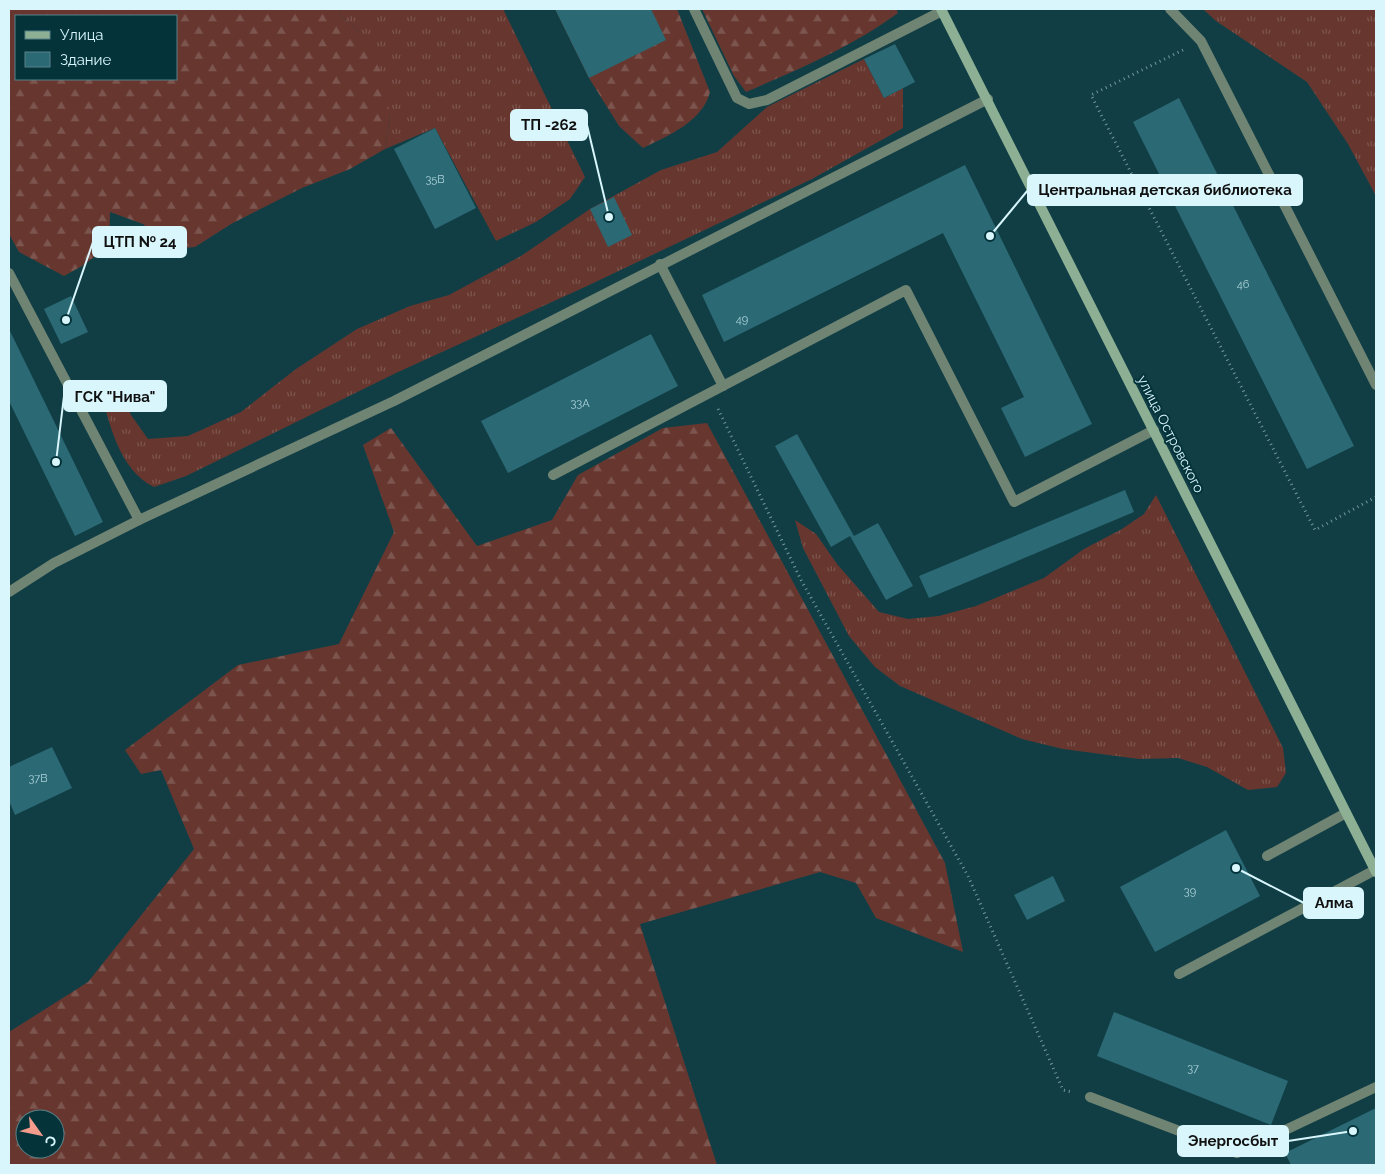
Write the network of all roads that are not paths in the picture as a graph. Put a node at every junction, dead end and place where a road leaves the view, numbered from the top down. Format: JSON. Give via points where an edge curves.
{"nodes":[{"id":1,"x":694,"y":9,"type":"edge"},
{"id":2,"x":1170,"y":9,"type":"edge"},
{"id":3,"x":941,"y":10,"type":"edge"},
{"id":4,"x":988,"y":99,"type":"junction"},
{"id":5,"x":660,"y":264,"type":"junction"},
{"id":6,"x":9,"y":273,"type":"edge"},
{"id":7,"x":1376,"y":385,"type":"edge"},
{"id":8,"x":723,"y":386,"type":"junction"},
{"id":9,"x":1154,"y":430,"type":"junction"},
{"id":10,"x":553,"y":475,"type":"dead end"},
{"id":11,"x":139,"y":520,"type":"junction"},
{"id":12,"x":9,"y":592,"type":"edge"},
{"id":13,"x":1346,"y":813,"type":"junction"},
{"id":14,"x":1268,"y":856,"type":"dead end"},
{"id":15,"x":1376,"y":871,"type":"edge"},
{"id":16,"x":1179,"y":974,"type":"dead end"},
{"id":17,"x":1376,"y":1087,"type":"edge"},
{"id":18,"x":1090,"y":1097,"type":"road end"}],
"edges":[{"from":1,"to":3,"type":"street","via":[[737,98],[749,104],[767,100]]},
{"from":2,"to":7,"type":"street","via":[[1201,41]]},
{"from":3,"to":4,"type":"main road","name":"улица Островского"},
{"from":4,"to":5,"type":"street"},
{"from":4,"to":9,"type":"main road","name":"улица Островского"},
{"from":5,"to":8,"type":"street"},
{"from":5,"to":11,"type":"street","via":[[394,401]]},
{"from":6,"to":11,"type":"street"},
{"from":8,"to":9,"type":"street","via":[[906,290],[1014,502]]},
{"from":8,"to":10,"type":"street"},
{"from":9,"to":13,"type":"main road","name":"улица Островского"},
{"from":11,"to":12,"type":"street","via":[[54,562]]},
{"from":13,"to":14,"type":"street"},
{"from":13,"to":15,"type":"main road","name":"улица Островского"},
{"from":15,"to":16,"type":"street"},
{"from":17,"to":18,"type":"street","via":[[1237,1153]]}]}
